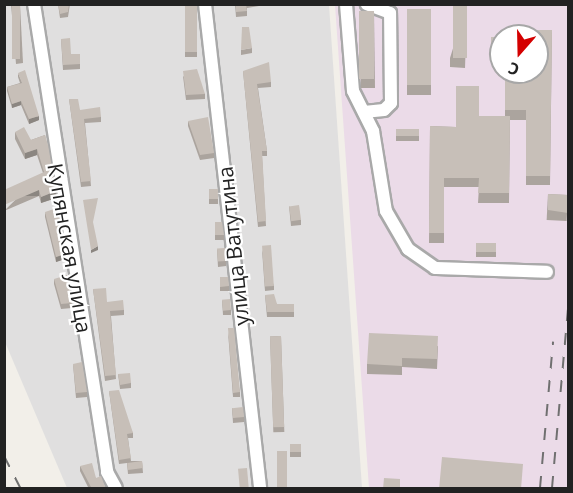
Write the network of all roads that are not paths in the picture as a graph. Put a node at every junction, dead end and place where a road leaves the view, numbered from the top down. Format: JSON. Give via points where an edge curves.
{"nodes":[{"id":1,"x":34,"y":4,"type":"edge"},
{"id":2,"x":206,"y":4,"type":"edge"},
{"id":3,"x":346,"y":4,"type":"edge"},
{"id":4,"x":367,"y":4,"type":"edge"},
{"id":5,"x":364,"y":112,"type":"junction"},
{"id":6,"x":546,"y":272,"type":"dead end"},
{"id":7,"x":116,"y":489,"type":"edge"},
{"id":8,"x":260,"y":489,"type":"edge"}],
"edges":[{"from":1,"to":7,"type":"street","name":"Купянская улица","via":[[107,472]]},
{"from":2,"to":8,"type":"street","name":"улица Ватутина"},
{"from":3,"to":5,"type":"street","via":[[349,72]]},
{"from":4,"to":5,"type":"street","via":[[390,13],[391,103],[384,110]]},
{"from":5,"to":6,"type":"street","via":[[373,131],[386,211],[408,249],[435,268]]}]}
